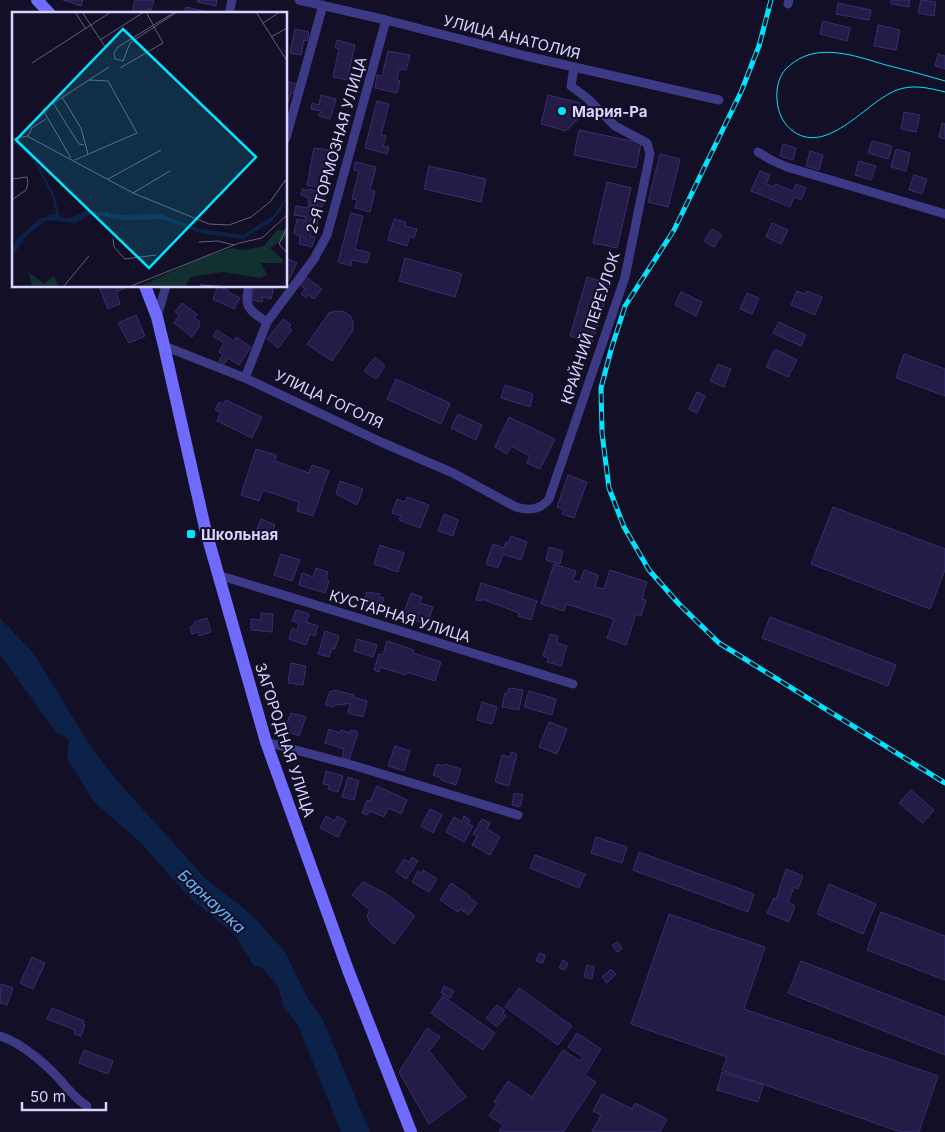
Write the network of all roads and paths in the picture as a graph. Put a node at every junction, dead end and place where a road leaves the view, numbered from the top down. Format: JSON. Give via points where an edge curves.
{"nodes":[{"id":1,"x":37,"y":0,"type":"edge"},
{"id":2,"x":299,"y":0,"type":"edge"},
{"id":3,"x":323,"y":5,"type":"junction"},
{"id":4,"x":48,"y":12,"type":"edge"},
{"id":5,"x":386,"y":20,"type":"junction"},
{"id":6,"x":574,"y":67,"type":"junction"},
{"id":7,"x":719,"y":100,"type":"dead end"},
{"id":8,"x":288,"y":131,"type":"edge"},
{"id":9,"x":758,"y":152,"type":"dead end"},
{"id":10,"x":945,"y":214,"type":"edge"},
{"id":11,"x":146,"y":288,"type":"edge"},
{"id":12,"x":165,"y":288,"type":"edge"},
{"id":13,"x":249,"y":288,"type":"edge"},
{"id":14,"x":157,"y":317,"type":"junction"},
{"id":15,"x":266,"y":322,"type":"junction"},
{"id":16,"x":164,"y":346,"type":"junction"},
{"id":17,"x":246,"y":378,"type":"junction"},
{"id":18,"x":536,"y":509,"type":"joint"},
{"id":19,"x":218,"y":575,"type":"junction"},
{"id":20,"x":573,"y":684,"type":"dead end"},
{"id":21,"x":266,"y":742,"type":"junction"},
{"id":22,"x":518,"y":815,"type":"dead end"},
{"id":23,"x":0,"y":1036,"type":"edge"},
{"id":24,"x":87,"y":1106,"type":"dead end"},
{"id":25,"x":411,"y":1132,"type":"edge"}],
"edges":[{"from":1,"to":4,"type":"main road"},
{"from":2,"to":3,"type":"street","name":"УЛИЦА АНАТОЛИЯ"},
{"from":3,"to":5,"type":"street","name":"УЛИЦА АНАТОЛИЯ"},
{"from":3,"to":8,"type":"street"},
{"from":5,"to":6,"type":"street","name":"УЛИЦА АНАТОЛИЯ"},
{"from":5,"to":15,"type":"street","name":"2-Я ТОРМОЗНАЯ УЛИЦА","via":[[328,236],[314,260]]},
{"from":6,"to":7,"type":"street","name":"УЛИЦА АНАТОЛИЯ"},
{"from":6,"to":18,"type":"street","name":"КРАЙНИЙ ПЕРЕУЛОК","via":[[571,86],[615,126],[647,143],[650,154],[625,277],[549,499]]},
{"from":9,"to":10,"type":"street","via":[[787,167]]},
{"from":11,"to":14,"type":"main road"},
{"from":12,"to":14,"type":"street"},
{"from":13,"to":15,"type":"street","via":[[247,304],[250,310]]},
{"from":14,"to":16,"type":"main road"},
{"from":15,"to":17,"type":"street","name":"2-Я ТОРМОЗНАЯ УЛИЦА"},
{"from":16,"to":17,"type":"street","name":"УЛИЦА ГОГОЛЯ"},
{"from":16,"to":19,"type":"main road","name":"ЗАГОРОДНАЯ УЛИЦА"},
{"from":17,"to":18,"type":"street","name":"УЛИЦА ГОГОЛЯ","via":[[453,473],[516,507]]},
{"from":19,"to":20,"type":"street","name":"КУСТАРНАЯ УЛИЦА"},
{"from":19,"to":21,"type":"main road","name":"ЗАГОРОДНАЯ УЛИЦА"},
{"from":21,"to":22,"type":"street"},
{"from":21,"to":25,"type":"main road","name":"ЗАГОРОДНАЯ УЛИЦА","via":[[348,970]]},
{"from":23,"to":24,"type":"street","via":[[31,1054],[68,1088],[76,1100]]}]}
